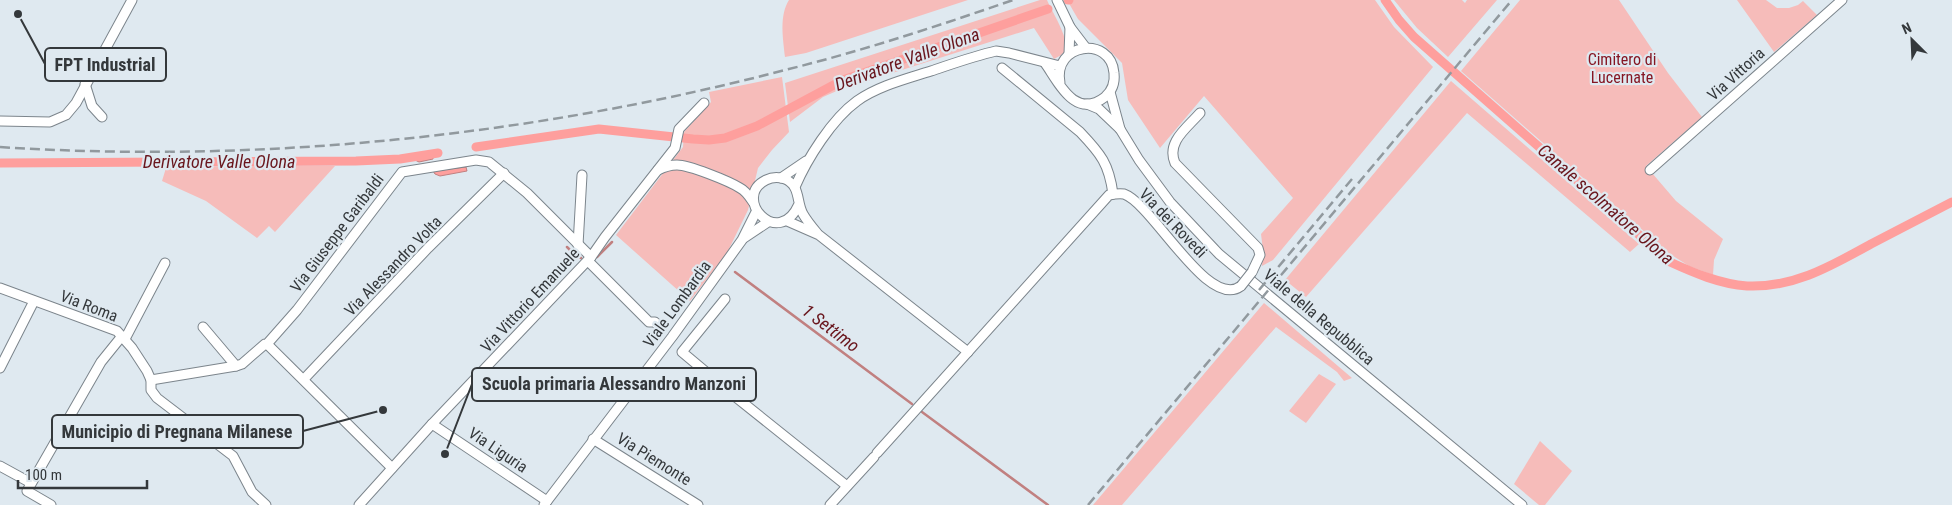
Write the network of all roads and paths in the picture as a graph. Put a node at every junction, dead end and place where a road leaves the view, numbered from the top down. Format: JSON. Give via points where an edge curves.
{"nodes":[{"id":1,"x":132,"y":0,"type":"edge"},
{"id":2,"x":1057,"y":0,"type":"edge"},
{"id":3,"x":1842,"y":0,"type":"edge"},
{"id":4,"x":1070,"y":27,"type":"junction"},
{"id":5,"x":1086,"y":48,"type":"junction"},
{"id":6,"x":1069,"y":54,"type":"junction"},
{"id":7,"x":1045,"y":63,"type":"junction"},
{"id":8,"x":1060,"y":66,"type":"junction"},
{"id":9,"x":1002,"y":68,"type":"dead end"},
{"id":10,"x":1060,"y":83,"type":"junction"},
{"id":11,"x":85,"y":84,"type":"junction"},
{"id":12,"x":1110,"y":92,"type":"junction"},
{"id":13,"x":704,"y":103,"type":"dead end"},
{"id":14,"x":1087,"y":104,"type":"junction"},
{"id":15,"x":1200,"y":113,"type":"dead end"},
{"id":16,"x":102,"y":117,"type":"dead end"},
{"id":17,"x":0,"y":121,"type":"edge"},
{"id":18,"x":1120,"y":129,"type":"junction"},
{"id":19,"x":806,"y":161,"type":"junction"},
{"id":20,"x":658,"y":170,"type":"junction"},
{"id":21,"x":1650,"y":170,"type":"dead end"},
{"id":22,"x":504,"y":173,"type":"junction"},
{"id":23,"x":582,"y":174,"type":"dead end"},
{"id":24,"x":781,"y":178,"type":"junction"},
{"id":25,"x":795,"y":186,"type":"junction"},
{"id":26,"x":1113,"y":194,"type":"junction"},
{"id":27,"x":754,"y":202,"type":"junction"},
{"id":28,"x":799,"y":204,"type":"junction"},
{"id":29,"x":756,"y":212,"type":"junction"},
{"id":30,"x":787,"y":221,"type":"junction"},
{"id":31,"x":768,"y":222,"type":"junction"},
{"id":32,"x":819,"y":235,"type":"junction"},
{"id":33,"x":742,"y":240,"type":"junction"},
{"id":34,"x":578,"y":245,"type":"junction"},
{"id":35,"x":590,"y":259,"type":"junction"},
{"id":36,"x":165,"y":263,"type":"dead end"},
{"id":37,"x":0,"y":288,"type":"edge"},
{"id":38,"x":725,"y":299,"type":"dead end"},
{"id":39,"x":34,"y":301,"type":"junction"},
{"id":40,"x":203,"y":327,"type":"dead end"},
{"id":41,"x":661,"y":329,"type":"dead end"},
{"id":42,"x":123,"y":338,"type":"junction"},
{"id":43,"x":267,"y":344,"type":"junction"},
{"id":44,"x":968,"y":352,"type":"junction"},
{"id":45,"x":236,"y":366,"type":"junction"},
{"id":46,"x":0,"y":368,"type":"edge"},
{"id":47,"x":304,"y":379,"type":"junction"},
{"id":48,"x":151,"y":380,"type":"junction"},
{"id":49,"x":432,"y":424,"type":"junction"},
{"id":50,"x":594,"y":439,"type":"junction"},
{"id":51,"x":0,"y":466,"type":"edge"},
{"id":52,"x":392,"y":468,"type":"junction"},
{"id":53,"x":31,"y":483,"type":"junction"},
{"id":54,"x":847,"y":486,"type":"junction"},
{"id":55,"x":545,"y":503,"type":"edge"},
{"id":56,"x":51,"y":505,"type":"edge"},
{"id":57,"x":266,"y":505,"type":"edge"},
{"id":58,"x":360,"y":505,"type":"edge"},
{"id":59,"x":698,"y":505,"type":"edge"},
{"id":60,"x":830,"y":505,"type":"edge"},
{"id":61,"x":1522,"y":505,"type":"edge"}],
"edges":[{"from":1,"to":11,"type":"street"},
{"from":2,"to":4,"type":"street"},
{"from":3,"to":21,"type":"street","name":"Via Vittoria"},
{"from":4,"to":5,"type":"street"},
{"from":4,"to":6,"type":"street"},
{"from":5,"to":6,"type":"street"},
{"from":5,"to":12,"type":"street","via":[[1104,53],[1110,60],[1115,78]]},
{"from":6,"to":8,"type":"street"},
{"from":7,"to":8,"type":"street"},
{"from":7,"to":10,"type":"street"},
{"from":7,"to":19,"type":"street","via":[[996,51],[867,94],[841,116]]},
{"from":8,"to":10,"type":"street"},
{"from":9,"to":26,"type":"street","via":[[1087,139],[1108,168]]},
{"from":10,"to":14,"type":"street","via":[[1066,95]]},
{"from":11,"to":16,"type":"street","via":[[92,106]]},
{"from":11,"to":17,"type":"street","via":[[66,115],[50,122]]},
{"from":12,"to":14,"type":"street","via":[[1101,100]]},
{"from":12,"to":18,"type":"street","name":"Viale della Repubblica"},
{"from":13,"to":20,"type":"street","name":"Via Vittorio Emanuele","via":[[677,132],[675,148]]},
{"from":14,"to":18,"type":"street","name":"Viale della Repubblica","via":[[1098,109]]},
{"from":15,"to":26,"type":"street","name":"Via dei Rovedi","bridge":true,"via":[[1176,140],[1171,154],[1175,163],[1254,243],[1260,255],[1241,286],[1232,290],[1218,288],[1195,269],[1137,202],[1124,194]]},
{"from":18,"to":61,"type":"street","name":"Viale della Repubblica","via":[[1164,194],[1219,254]]},
{"from":19,"to":24,"type":"street"},
{"from":19,"to":25,"type":"street"},
{"from":20,"to":27,"type":"street","via":[[667,166],[688,167],[739,187]]},
{"from":20,"to":35,"type":"street","name":"Via Vittorio Emanuele"},
{"from":22,"to":34,"type":"street","name":"Via Giuseppe Garibaldi"},
{"from":22,"to":43,"type":"street","name":"Via Giuseppe Garibaldi","via":[[489,162],[476,160],[402,172],[297,310]]},
{"from":22,"to":47,"type":"street","name":"Via Alessandro Volta"},
{"from":23,"to":34,"type":"street"},
{"from":24,"to":25,"type":"street"},
{"from":24,"to":27,"type":"street","via":[[765,180],[755,193]]},
{"from":25,"to":28,"type":"street"},
{"from":26,"to":44,"type":"street","name":"Via dei Rovedi","via":[[1103,200]]},
{"from":27,"to":29,"type":"street"},
{"from":28,"to":30,"type":"street"},
{"from":28,"to":32,"type":"street"},
{"from":29,"to":31,"type":"street"},
{"from":29,"to":33,"type":"street","name":"Viale Lombardia"},
{"from":30,"to":31,"type":"street"},
{"from":30,"to":32,"type":"street"},
{"from":31,"to":33,"type":"street","name":"Viale Lombardia"},
{"from":32,"to":44,"type":"street"},
{"from":33,"to":50,"type":"street","name":"Viale Lombardia"},
{"from":34,"to":35,"type":"street","name":"Via Giuseppe Garibaldi"},
{"from":35,"to":41,"type":"street","name":"Via Giuseppe Garibaldi","via":[[649,322],[655,322]]},
{"from":35,"to":49,"type":"street","name":"Via Vittorio Emanuele"},
{"from":36,"to":42,"type":"street"},
{"from":37,"to":39,"type":"street","name":"Via Roma"},
{"from":38,"to":54,"type":"street","via":[[682,352]]},
{"from":39,"to":42,"type":"street","name":"Via Roma","via":[[111,328]]},
{"from":39,"to":46,"type":"street"},
{"from":40,"to":45,"type":"street"},
{"from":42,"to":48,"type":"street","name":"Via Roma"},
{"from":42,"to":53,"type":"street","via":[[101,362]]},
{"from":43,"to":45,"type":"street","name":"Via Giuseppe Garibaldi"},
{"from":43,"to":47,"type":"street"},
{"from":44,"to":54,"type":"street","name":"Via dei Rovedi"},
{"from":45,"to":48,"type":"street","name":"Via Giuseppe Garibaldi"},
{"from":47,"to":52,"type":"street"},
{"from":48,"to":57,"type":"street","name":"Via Roma","via":[[151,390],[156,398],[233,456],[252,492]]},
{"from":49,"to":52,"type":"street","name":"Via Vittorio Emanuele"},
{"from":49,"to":55,"type":"street","name":"Via Liguria"},
{"from":50,"to":55,"type":"street","name":"Viale Lombardia"},
{"from":50,"to":59,"type":"street","name":"Via Piemonte"},
{"from":51,"to":53,"type":"street"},
{"from":52,"to":58,"type":"street","name":"Via Vittorio Emanuele"},
{"from":53,"to":56,"type":"street","via":[[27,491]]},
{"from":54,"to":60,"type":"street","name":"Via dei Rovedi"}]}
